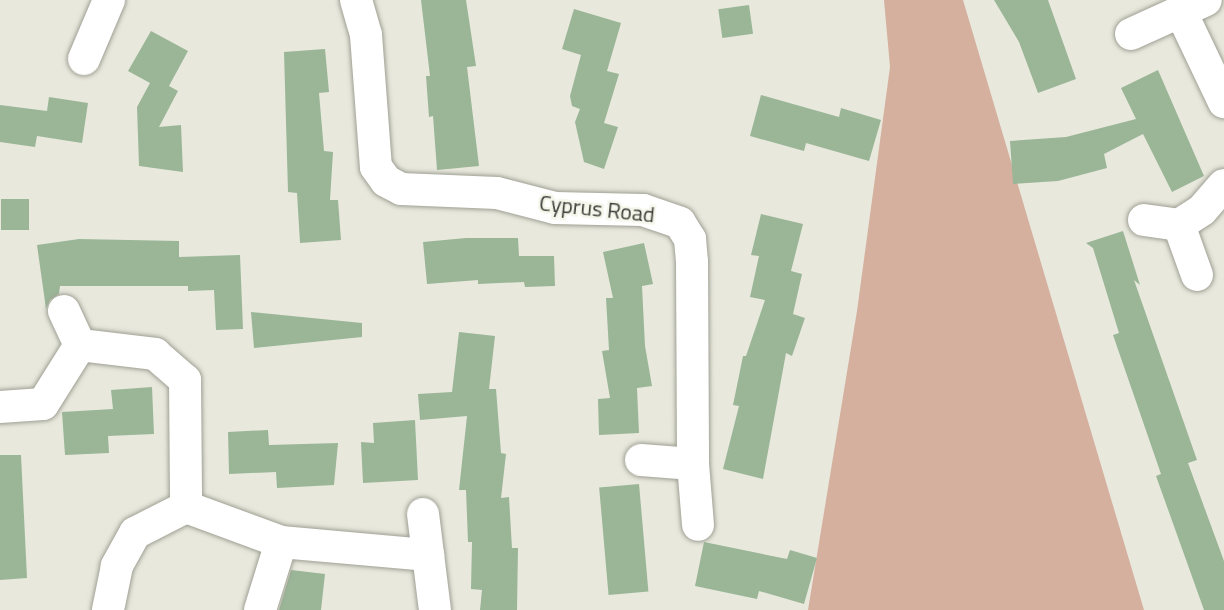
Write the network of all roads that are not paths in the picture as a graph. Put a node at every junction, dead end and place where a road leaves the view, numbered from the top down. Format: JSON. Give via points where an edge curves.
{"nodes":[{"id":1,"x":109,"y":0,"type":"edge"},
{"id":2,"x":356,"y":0,"type":"edge"},
{"id":3,"x":1193,"y":6,"type":"edge"},
{"id":4,"x":1131,"y":34,"type":"dead end"},
{"id":5,"x":84,"y":59,"type":"dead end"},
{"id":6,"x":1224,"y":102,"type":"edge"},
{"id":7,"x":1224,"y":185,"type":"edge"},
{"id":8,"x":1144,"y":220,"type":"dead end"},
{"id":9,"x":1179,"y":225,"type":"junction"},
{"id":10,"x":1197,"y":275,"type":"dead end"},
{"id":11,"x":63,"y":311,"type":"dead end"},
{"id":12,"x":80,"y":345,"type":"junction"},
{"id":13,"x":0,"y":407,"type":"edge"},
{"id":14,"x":641,"y":460,"type":"dead end"},
{"id":15,"x":693,"y":464,"type":"junction"},
{"id":16,"x":186,"y":507,"type":"junction"},
{"id":17,"x":423,"y":514,"type":"dead end"},
{"id":18,"x":698,"y":525,"type":"dead end"},
{"id":19,"x":280,"y":542,"type":"junction"},
{"id":20,"x":428,"y":555,"type":"junction"},
{"id":21,"x":108,"y":610,"type":"edge"},
{"id":22,"x":260,"y":610,"type":"edge"},
{"id":23,"x":435,"y":610,"type":"edge"}],
"edges":[{"from":1,"to":5,"type":"street"},
{"from":2,"to":15,"type":"street","name":"Cyprus Road","via":[[366,34],[376,167],[386,181],[401,189],[497,194],[555,208],[643,210],[680,223],[690,239],[692,262]]},
{"from":3,"to":4,"type":"street"},
{"from":3,"to":6,"type":"street"},
{"from":7,"to":9,"type":"street","via":[[1202,210]]},
{"from":8,"to":9,"type":"street"},
{"from":9,"to":10,"type":"street"},
{"from":11,"to":12,"type":"street"},
{"from":12,"to":13,"type":"street","via":[[43,404]]},
{"from":12,"to":16,"type":"street","via":[[155,354],[185,380]]},
{"from":14,"to":15,"type":"street"},
{"from":15,"to":18,"type":"street","name":"Cyprus Road"},
{"from":16,"to":19,"type":"street"},
{"from":16,"to":21,"type":"street","via":[[135,533],[117,566]]},
{"from":17,"to":20,"type":"street"},
{"from":19,"to":20,"type":"street"},
{"from":19,"to":22,"type":"street"},
{"from":20,"to":23,"type":"street"}]}
